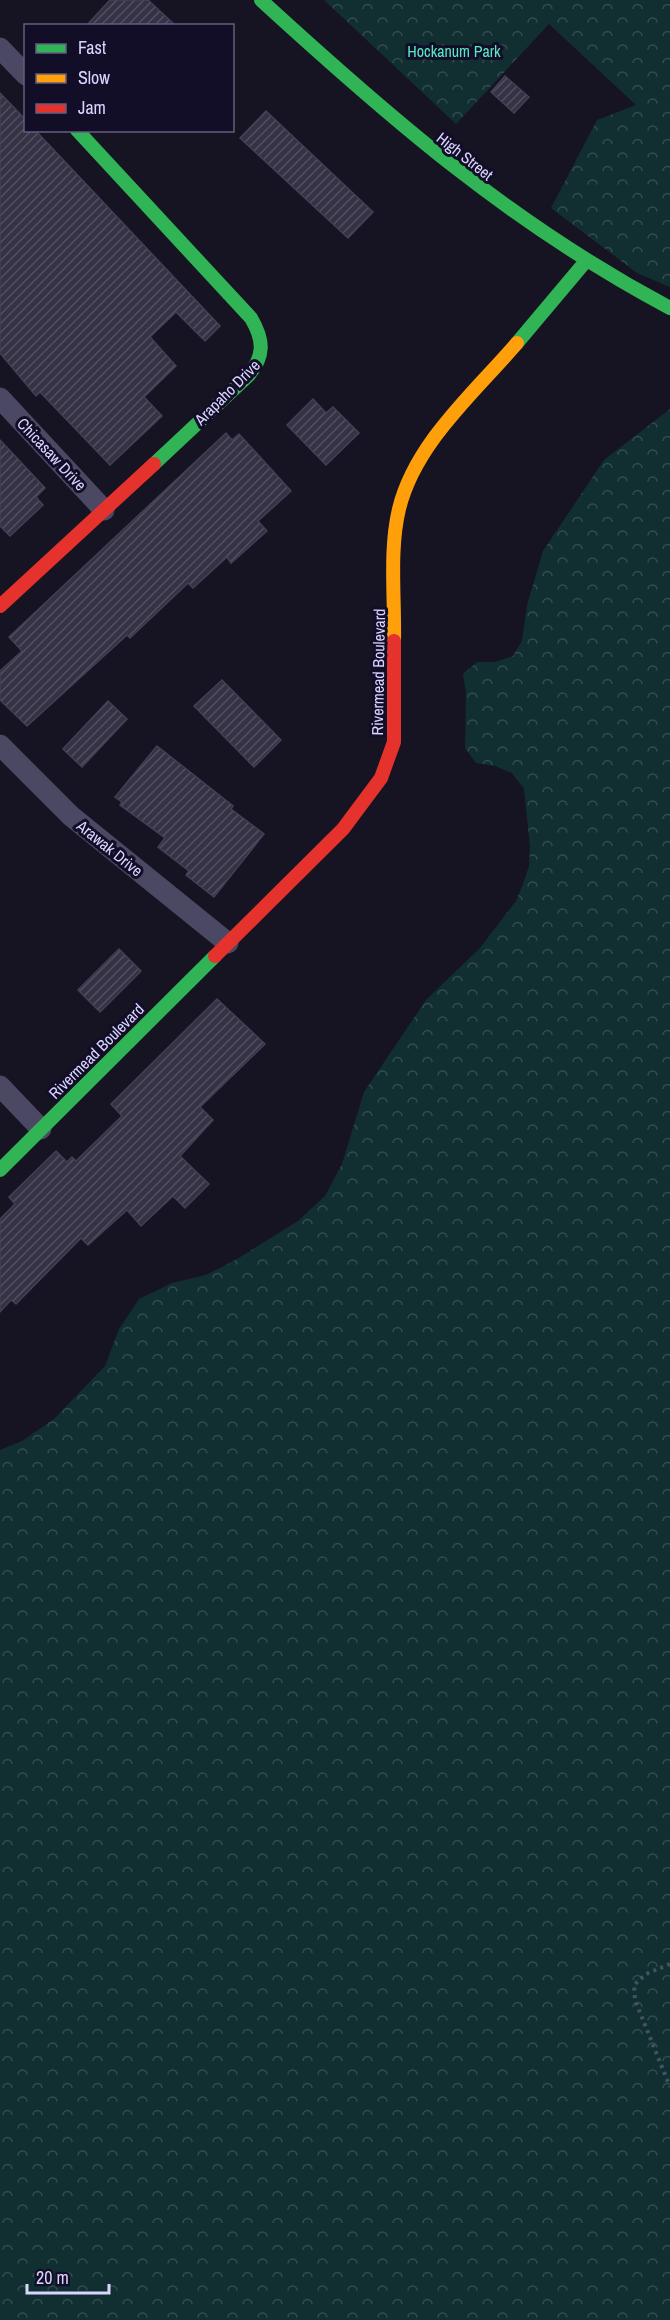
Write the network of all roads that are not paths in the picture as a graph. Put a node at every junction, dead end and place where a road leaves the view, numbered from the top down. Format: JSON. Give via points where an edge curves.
{"nodes":[{"id":1,"x":261,"y":0,"type":"edge"},
{"id":2,"x":0,"y":48,"type":"edge"},
{"id":3,"x":24,"y":73,"type":"edge"},
{"id":4,"x":79,"y":132,"type":"edge"},
{"id":5,"x":586,"y":261,"type":"junction"},
{"id":6,"x":670,"y":308,"type":"edge"},
{"id":7,"x":0,"y":398,"type":"edge"},
{"id":8,"x":104,"y":510,"type":"junction"},
{"id":9,"x":0,"y":606,"type":"edge"},
{"id":10,"x":0,"y":745,"type":"edge"},
{"id":11,"x":228,"y":944,"type":"junction"},
{"id":12,"x":0,"y":1086,"type":"edge"},
{"id":13,"x":40,"y":1130,"type":"junction"},
{"id":14,"x":0,"y":1170,"type":"edge"}],
"edges":[{"from":1,"to":5,"type":"street","name":"High Street","via":[[403,129],[488,196]]},
{"from":2,"to":3,"type":"street"},
{"from":4,"to":8,"type":"street","name":"Arapaho Drive","via":[[244,309],[263,343],[262,356],[254,369]]},
{"from":5,"to":6,"type":"street","name":"High Street"},
{"from":5,"to":11,"type":"street","name":"Rivermead Boulevard","via":[[435,439],[406,485],[395,532],[396,731],[384,774],[359,812]]},
{"from":7,"to":8,"type":"street","name":"Chicasaw Drive"},
{"from":8,"to":9,"type":"street","name":"Arapaho Drive"},
{"from":10,"to":11,"type":"street","name":"Arawak Drive","via":[[71,816]]},
{"from":11,"to":13,"type":"street","name":"Rivermead Boulevard"},
{"from":12,"to":13,"type":"street"},
{"from":13,"to":14,"type":"street","name":"Rivermead Boulevard"}]}
